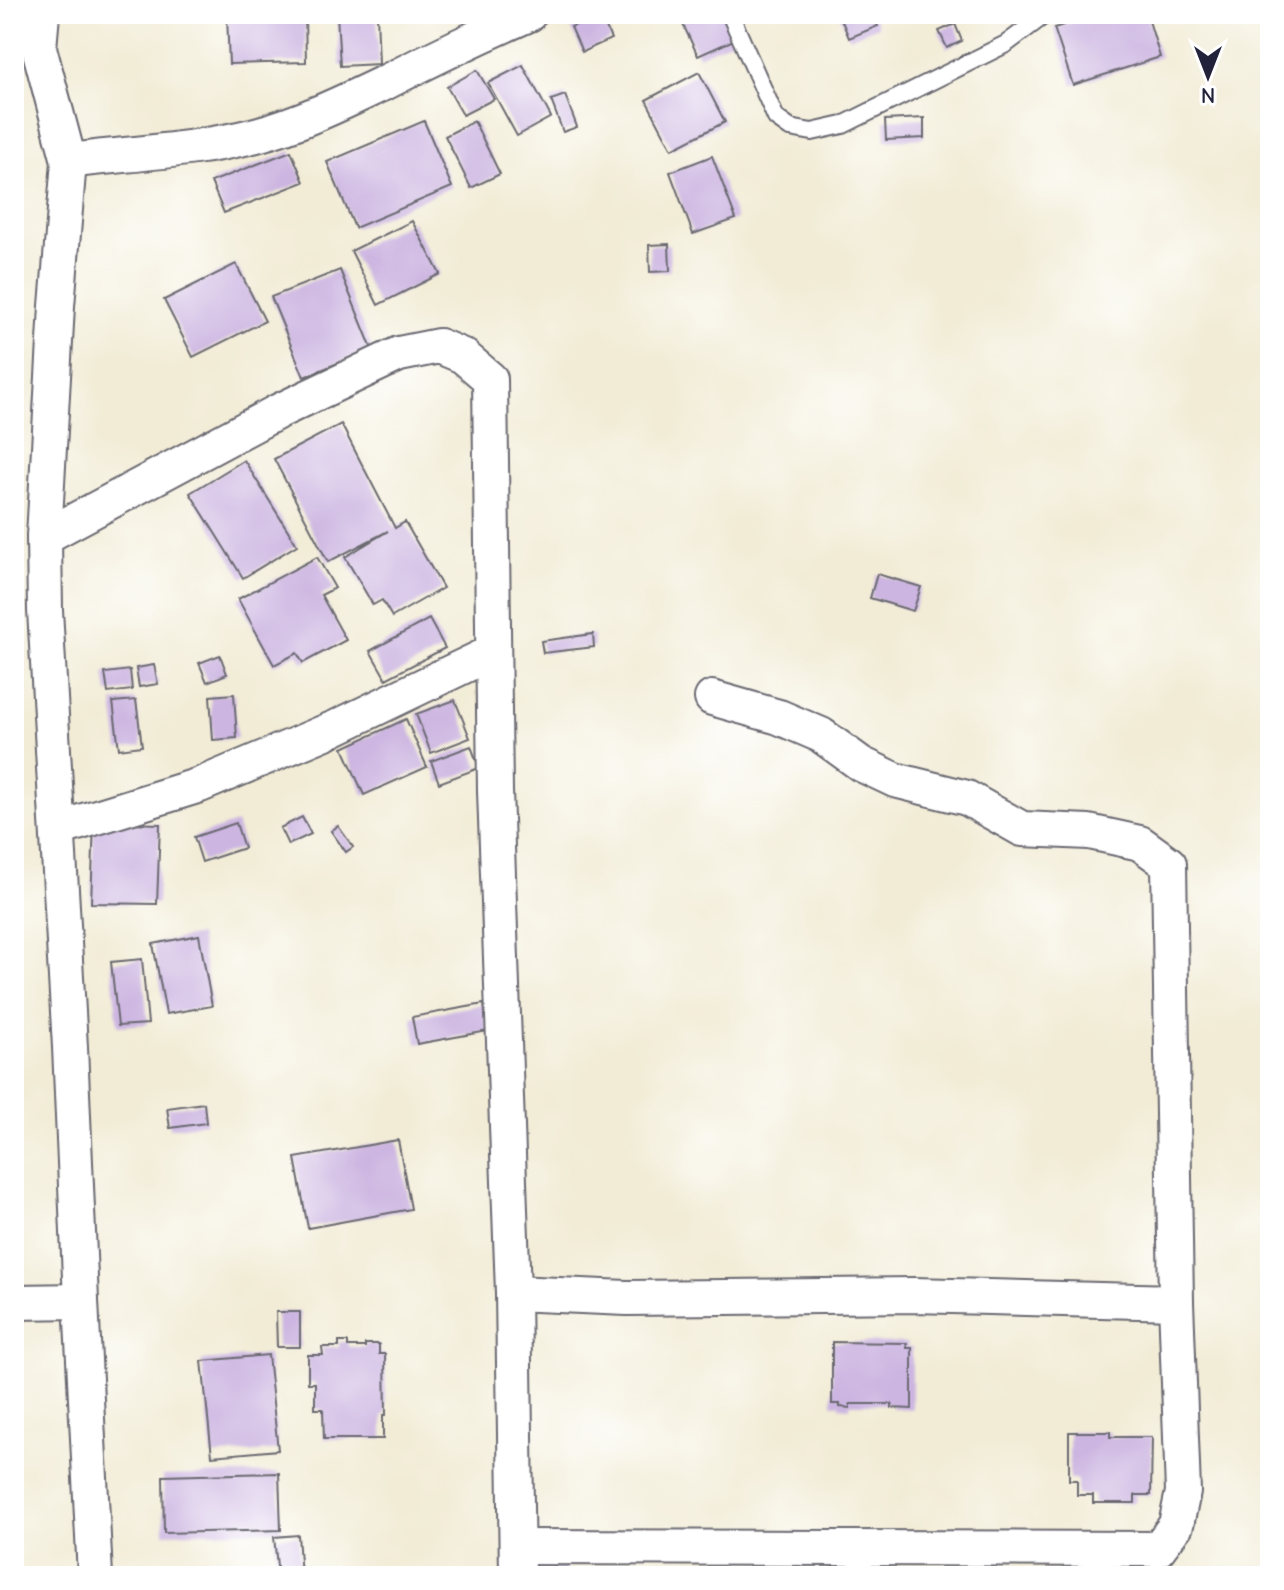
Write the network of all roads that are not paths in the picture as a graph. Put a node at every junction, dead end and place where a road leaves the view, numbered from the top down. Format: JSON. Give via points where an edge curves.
{"nodes":[{"id":1,"x":42,"y":14,"type":"edge"},
{"id":2,"x":730,"y":14,"type":"edge"},
{"id":3,"x":1046,"y":14,"type":"edge"},
{"id":4,"x":516,"y":17,"type":"edge"},
{"id":5,"x":27,"y":49,"type":"edge"},
{"id":6,"x":69,"y":161,"type":"junction"},
{"id":7,"x":44,"y":537,"type":"junction"},
{"id":8,"x":493,"y":652,"type":"junction"},
{"id":9,"x":712,"y":698,"type":"dead end"},
{"id":10,"x":58,"y":829,"type":"junction"},
{"id":11,"x":513,"y":1293,"type":"junction"},
{"id":12,"x":81,"y":1301,"type":"junction"},
{"id":13,"x":14,"y":1302,"type":"edge"},
{"id":14,"x":1176,"y":1302,"type":"junction"},
{"id":15,"x":517,"y":1561,"type":"edge"},
{"id":16,"x":95,"y":1576,"type":"edge"}],
"edges":[{"from":1,"to":5,"type":"street"},
{"from":2,"to":3,"type":"lane","via":[[776,118],[790,128],[812,132],[843,125],[1006,44]]},
{"from":4,"to":6,"type":"street","via":[[336,106],[259,134],[205,146]]},
{"from":5,"to":6,"type":"street"},
{"from":6,"to":7,"type":"street"},
{"from":7,"to":8,"type":"street","via":[[279,411],[399,354],[439,346],[463,356],[490,379]]},
{"from":7,"to":10,"type":"street"},
{"from":8,"to":10,"type":"street","via":[[200,785]]},
{"from":8,"to":11,"type":"street"},
{"from":9,"to":14,"type":"street","via":[[779,717],[821,735],[895,780],[967,798],[1022,829],[1089,832],[1140,843],[1169,864]]},
{"from":10,"to":12,"type":"street"},
{"from":11,"to":14,"type":"street"},
{"from":11,"to":15,"type":"street"},
{"from":12,"to":13,"type":"street"},
{"from":12,"to":16,"type":"street"},
{"from":14,"to":15,"type":"street","via":[[1183,1492],[1176,1525],[1158,1549]]}]}
